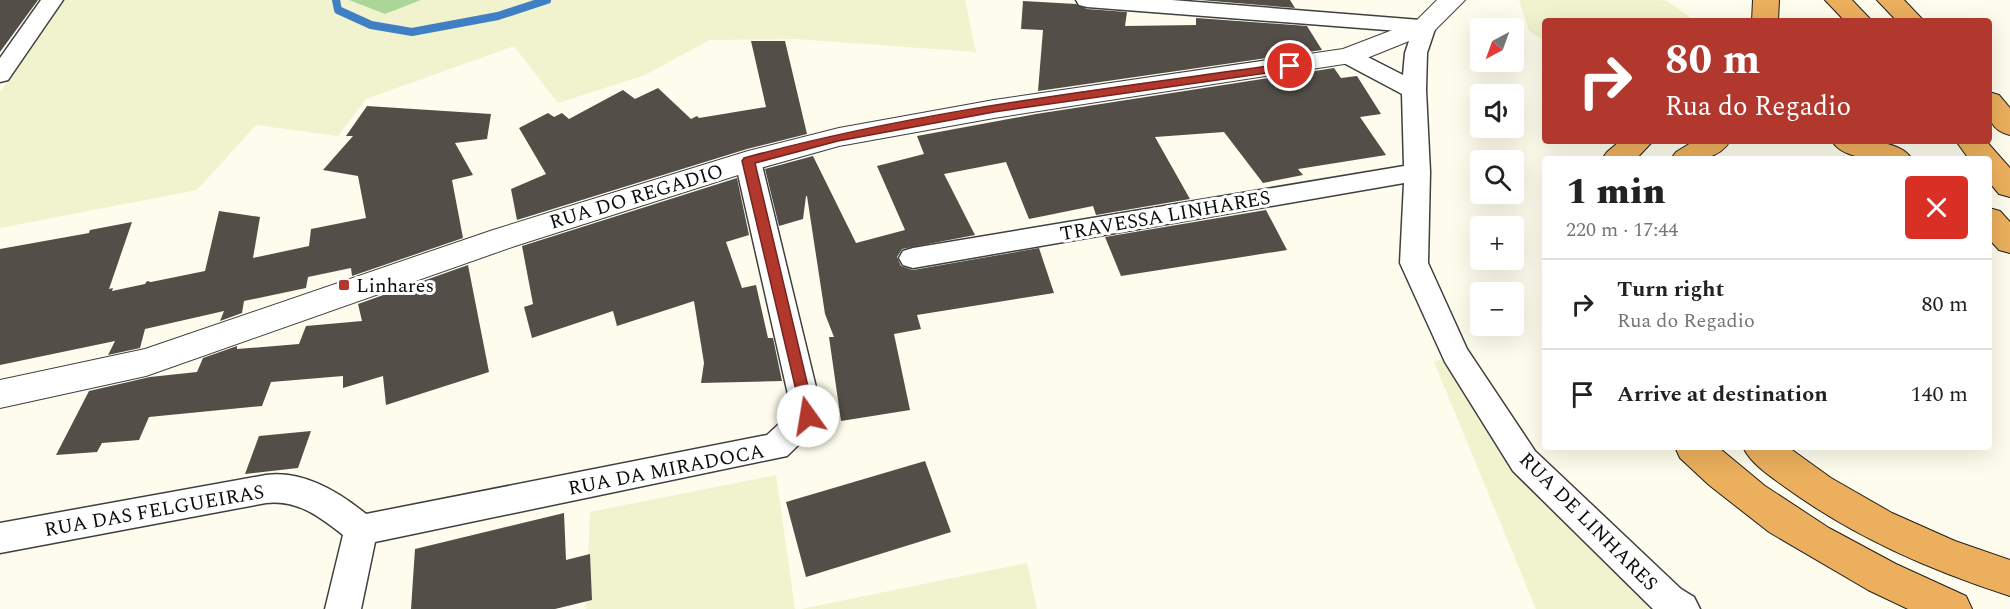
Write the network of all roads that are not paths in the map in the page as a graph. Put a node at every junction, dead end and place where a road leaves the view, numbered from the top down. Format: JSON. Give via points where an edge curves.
{"nodes":[{"id":1,"x":52,"y":0,"type":"edge"},
{"id":2,"x":1087,"y":0,"type":"edge"},
{"id":3,"x":1452,"y":0,"type":"edge"},
{"id":4,"x":1766,"y":0,"type":"edge"},
{"id":5,"x":1838,"y":0,"type":"edge"},
{"id":6,"x":1890,"y":0,"type":"edge"},
{"id":7,"x":1765,"y":18,"type":"edge"},
{"id":8,"x":1856,"y":18,"type":"edge"},
{"id":9,"x":1908,"y":18,"type":"edge"},
{"id":10,"x":1425,"y":26,"type":"junction"},
{"id":11,"x":1348,"y":56,"type":"junction"},
{"id":12,"x":0,"y":75,"type":"edge"},
{"id":13,"x":1414,"y":90,"type":"junction"},
{"id":14,"x":1992,"y":104,"type":"edge"},
{"id":15,"x":2010,"y":126,"type":"edge"},
{"id":16,"x":1635,"y":144,"type":"edge"},
{"id":17,"x":1711,"y":144,"type":"edge"},
{"id":18,"x":1854,"y":144,"type":"edge"},
{"id":19,"x":1972,"y":144,"type":"edge"},
{"id":20,"x":1621,"y":156,"type":"edge"},
{"id":21,"x":1691,"y":156,"type":"edge"},
{"id":22,"x":1888,"y":156,"type":"edge"},
{"id":23,"x":1982,"y":156,"type":"edge"},
{"id":24,"x":748,"y":161,"type":"junction"},
{"id":25,"x":1992,"y":166,"type":"edge"},
{"id":26,"x":1417,"y":172,"type":"junction"},
{"id":27,"x":2010,"y":187,"type":"edge"},
{"id":28,"x":1992,"y":222,"type":"edge"},
{"id":29,"x":2010,"y":242,"type":"edge"},
{"id":30,"x":913,"y":258,"type":"dead end"},
{"id":31,"x":0,"y":394,"type":"edge"},
{"id":32,"x":1696,"y":450,"type":"edge"},
{"id":33,"x":1765,"y":450,"type":"edge"},
{"id":34,"x":361,"y":530,"type":"junction"},
{"id":35,"x":0,"y":538,"type":"edge"},
{"id":36,"x":2010,"y":578,"type":"edge"},
{"id":37,"x":339,"y":607,"type":"edge"},
{"id":38,"x":1682,"y":609,"type":"edge"},
{"id":39,"x":1952,"y":609,"type":"edge"}],
"edges":[{"from":1,"to":12,"type":"street"},
{"from":2,"to":10,"type":"street"},
{"from":3,"to":10,"type":"street","name":"RUA DO REGADIO"},
{"from":4,"to":7,"type":"highway"},
{"from":5,"to":8,"type":"highway"},
{"from":6,"to":9,"type":"highway"},
{"from":10,"to":11,"type":"street","name":"RUA DO REGADIO"},
{"from":10,"to":13,"type":"street","name":"RUA DE LINHARES","via":[[1416,53]]},
{"from":11,"to":13,"type":"street"},
{"from":11,"to":24,"type":"street","name":"RUA DO REGADIO","via":[[983,111],[838,137]]},
{"from":13,"to":26,"type":"street","name":"RUA DE LINHARES"},
{"from":14,"to":15,"type":"highway"},
{"from":16,"to":20,"type":"highway"},
{"from":17,"to":21,"type":"highway"},
{"from":18,"to":22,"type":"highway"},
{"from":19,"to":23,"type":"highway"},
{"from":24,"to":31,"type":"street","name":"RUA DO REGADIO","via":[[504,238],[146,362]]},
{"from":24,"to":34,"type":"street","name":"RUA DA MIRADOCA","via":[[808,416],[776,447]]},
{"from":25,"to":27,"type":"highway"},
{"from":26,"to":30,"type":"street","name":"TRAVESSA LINHARES"},
{"from":26,"to":38,"type":"street","name":"RUA DE LINHARES","via":[[1414,263],[1455,354],[1524,461]]},
{"from":28,"to":29,"type":"highway"},
{"from":32,"to":39,"type":"highway","via":[[1752,498],[1829,550]]},
{"from":33,"to":36,"type":"highway","via":[[1798,477],[1880,527],[1972,567]]},
{"from":34,"to":35,"type":"street","name":"RUA DAS FELGUEIRAS","via":[[332,506],[276,488]]},
{"from":34,"to":37,"type":"street"}]}
